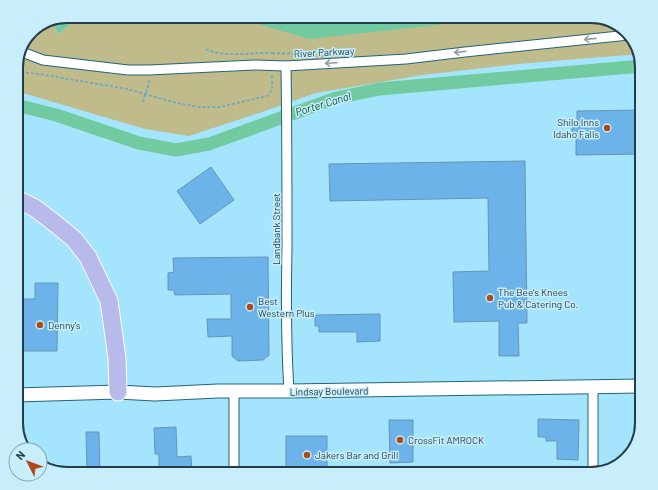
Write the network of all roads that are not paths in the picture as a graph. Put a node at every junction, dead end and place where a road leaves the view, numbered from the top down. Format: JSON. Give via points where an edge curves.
{"nodes":[{"id":1,"x":622,"y":36,"type":"edge"},
{"id":2,"x":26,"y":54,"type":"edge"},
{"id":3,"x":286,"y":66,"type":"junction"},
{"id":4,"x":23,"y":202,"type":"edge"},
{"id":5,"x":635,"y":386,"type":"edge"},
{"id":6,"x":593,"y":387,"type":"junction"},
{"id":7,"x":234,"y":391,"type":"junction"},
{"id":8,"x":290,"y":391,"type":"junction"},
{"id":9,"x":118,"y":392,"type":"junction"},
{"id":10,"x":23,"y":395,"type":"edge"},
{"id":11,"x":234,"y":467,"type":"edge"},
{"id":12,"x":593,"y":467,"type":"edge"}],
"edges":[{"from":1,"to":3,"type":"street","name":"River Parkway","one_way":true,"via":[[406,59]]},
{"from":2,"to":3,"type":"street","name":"River Parkway","via":[[43,60],[128,70]]},
{"from":3,"to":8,"type":"street","name":"Landbank Street","via":[[286,306]]},
{"from":4,"to":9,"type":"highway","via":[[35,208],[74,239],[88,257],[109,301],[117,358]]},
{"from":5,"to":6,"type":"street","name":"Lindsay Boulevard"},
{"from":6,"to":8,"type":"street","name":"Lindsay Boulevard"},
{"from":6,"to":12,"type":"street"},
{"from":7,"to":8,"type":"street","name":"Lindsay Boulevard"},
{"from":7,"to":9,"type":"street","name":"Lindsay Boulevard","via":[[155,394]]},
{"from":7,"to":11,"type":"street"},
{"from":9,"to":10,"type":"street","name":"Lindsay Boulevard"}]}
